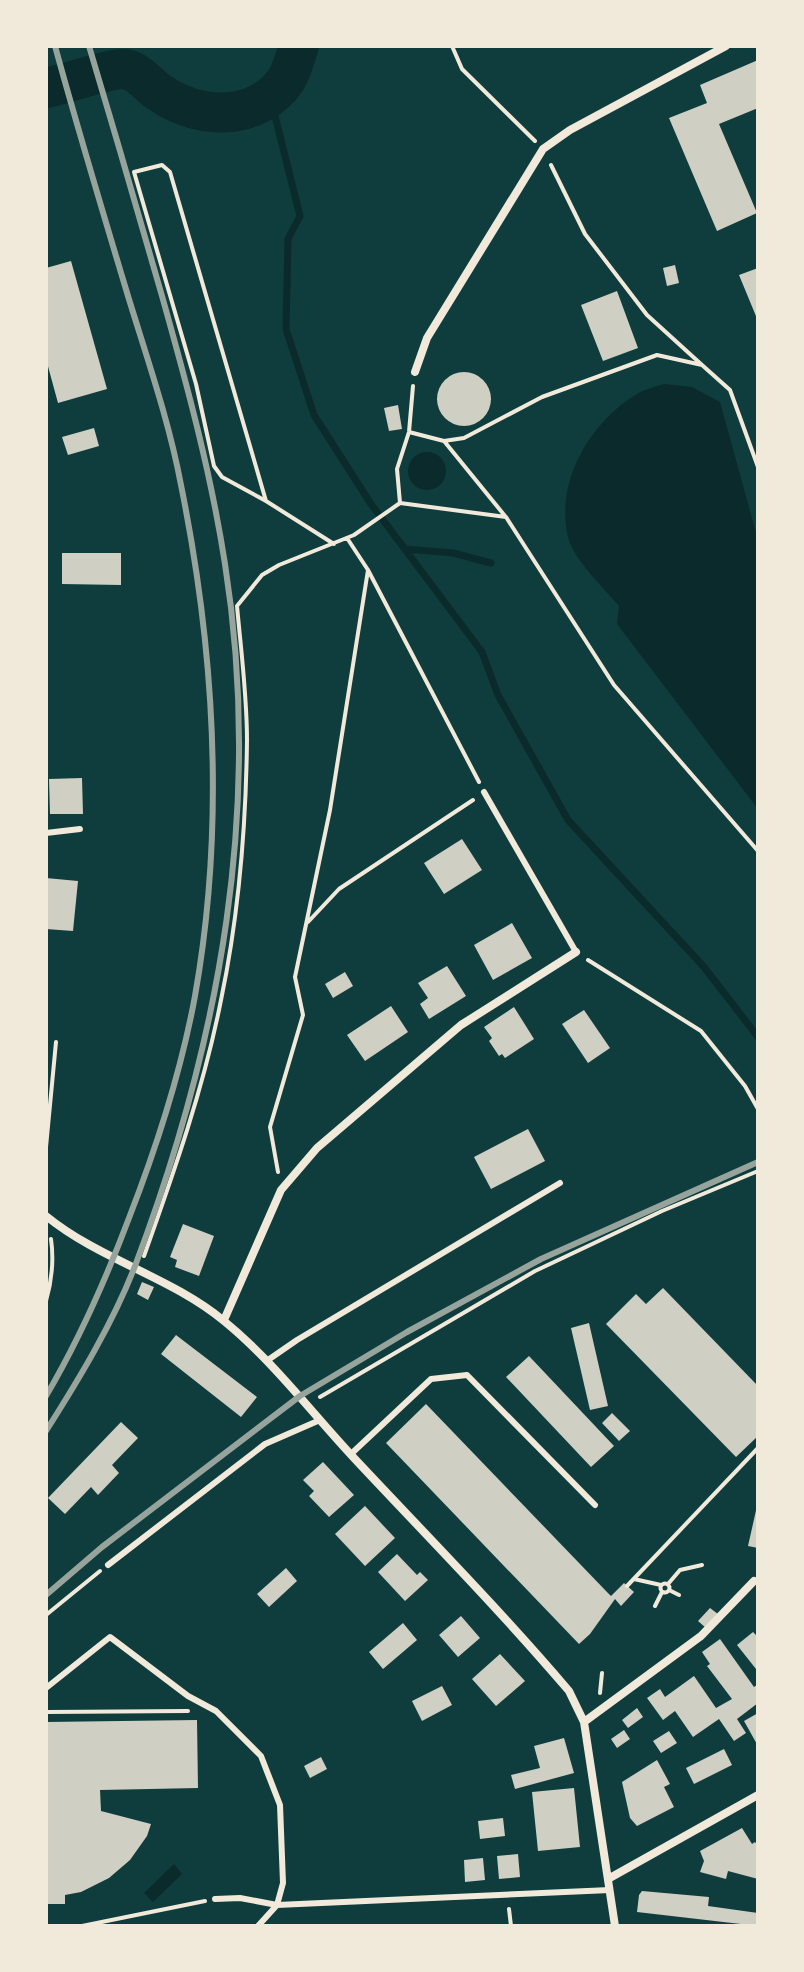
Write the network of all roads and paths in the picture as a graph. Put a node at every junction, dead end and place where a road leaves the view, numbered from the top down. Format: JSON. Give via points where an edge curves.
{"nodes":[{"id":1,"x":452,"y":46,"type":"edge"},
{"id":2,"x":726,"y":46,"type":"edge"},
{"id":3,"x":543,"y":149,"type":"junction"},
{"id":4,"x":702,"y":365,"type":"junction"},
{"id":5,"x":415,"y":372,"type":"joint"},
{"id":6,"x":409,"y":432,"type":"junction"},
{"id":7,"x":444,"y":441,"type":"junction"},
{"id":8,"x":758,"y":467,"type":"edge"},
{"id":9,"x":266,"y":501,"type":"junction"},
{"id":10,"x":400,"y":503,"type":"junction"},
{"id":11,"x":506,"y":517,"type":"junction"},
{"id":12,"x":347,"y":538,"type":"junction"},
{"id":13,"x":334,"y":544,"type":"junction"},
{"id":14,"x":368,"y":570,"type":"junction"},
{"id":15,"x":484,"y":792,"type":"junction"},
{"id":16,"x":80,"y":829,"type":"dead end"},
{"id":17,"x":46,"y":833,"type":"edge"},
{"id":18,"x":758,"y":851,"type":"edge"},
{"id":19,"x":306,"y":925,"type":"junction"},
{"id":20,"x":576,"y":952,"type":"junction"},
{"id":21,"x":56,"y":1042,"type":"dead end"},
{"id":22,"x":758,"y":1109,"type":"edge"},
{"id":23,"x":46,"y":1147,"type":"edge"},
{"id":24,"x":758,"y":1171,"type":"edge"},
{"id":25,"x":560,"y":1183,"type":"dead end"},
{"id":26,"x":281,"y":1190,"type":"junction"},
{"id":27,"x":46,"y":1217,"type":"edge"},
{"id":28,"x":144,"y":1256,"type":"dead end"},
{"id":29,"x":46,"y":1301,"type":"edge"},
{"id":30,"x":224,"y":1320,"type":"junction"},
{"id":31,"x":268,"y":1360,"type":"junction"},
{"id":32,"x":307,"y":1405,"type":"junction"},
{"id":33,"x":320,"y":1420,"type":"junction"},
{"id":34,"x":758,"y":1448,"type":"edge"},
{"id":35,"x":351,"y":1454,"type":"junction"},
{"id":36,"x":595,"y":1505,"type":"dead end"},
{"id":37,"x":108,"y":1565,"type":"joint"},
{"id":38,"x":702,"y":1565,"type":"dead end"},
{"id":39,"x":634,"y":1579,"type":"junction"},
{"id":40,"x":754,"y":1581,"type":"dead end"},
{"id":41,"x":661,"y":1585,"type":"junction"},
{"id":42,"x":627,"y":1586,"type":"dead end"},
{"id":43,"x":669,"y":1587,"type":"junction"},
{"id":44,"x":662,"y":1592,"type":"junction"},
{"id":45,"x":679,"y":1595,"type":"dead end"},
{"id":46,"x":655,"y":1606,"type":"dead end"},
{"id":47,"x":46,"y":1615,"type":"edge"},
{"id":48,"x":46,"y":1688,"type":"edge"},
{"id":49,"x":216,"y":1711,"type":"junction"},
{"id":50,"x":46,"y":1712,"type":"edge"},
{"id":51,"x":584,"y":1722,"type":"junction"},
{"id":52,"x":758,"y":1795,"type":"edge"},
{"id":53,"x":608,"y":1879,"type":"junction"},
{"id":54,"x":610,"y":1890,"type":"junction"},
{"id":55,"x":215,"y":1899,"type":"joint"},
{"id":56,"x":277,"y":1905,"type":"junction"},
{"id":57,"x":508,"y":1906,"type":"dead end"},
{"id":58,"x":82,"y":1926,"type":"edge"},
{"id":59,"x":258,"y":1926,"type":"edge"},
{"id":60,"x":511,"y":1926,"type":"edge"},
{"id":61,"x":615,"y":1926,"type":"edge"}],
"edges":[{"from":1,"to":3,"type":"path","via":[[462,69]]},
{"from":2,"to":3,"type":"street"},
{"from":3,"to":4,"type":"path","via":[[585,234],[647,315]]},
{"from":3,"to":5,"type":"street","via":[[427,338]]},
{"from":4,"to":7,"type":"path","via":[[657,355],[542,397],[464,438]]},
{"from":4,"to":8,"type":"path","via":[[730,390]]},
{"from":5,"to":6,"type":"path"},
{"from":6,"to":7,"type":"path"},
{"from":6,"to":10,"type":"path","via":[[397,469]]},
{"from":7,"to":11,"type":"path"},
{"from":9,"to":9,"type":"path","via":[[222,477],[214,466],[196,384],[134,172],[162,165],[170,172]]},
{"from":9,"to":13,"type":"path"},
{"from":10,"to":11,"type":"path"},
{"from":10,"to":12,"type":"path"},
{"from":11,"to":18,"type":"path","via":[[614,685]]},
{"from":12,"to":13,"type":"path"},
{"from":12,"to":14,"type":"path"},
{"from":13,"to":28,"type":"path","via":[[262,575],[237,606],[247,736],[237,904],[206,1064]]},
{"from":14,"to":15,"type":"path"},
{"from":14,"to":19,"type":"path"},
{"from":15,"to":19,"type":"path","via":[[339,889]]},
{"from":15,"to":20,"type":"lane"},
{"from":16,"to":17,"type":"lane"},
{"from":19,"to":26,"type":"path","via":[[295,977],[303,1015],[270,1127]]},
{"from":20,"to":22,"type":"path","via":[[701,1031]]},
{"from":20,"to":26,"type":"street","via":[[461,1025],[317,1148]]},
{"from":21,"to":23,"type":"path"},
{"from":24,"to":32,"type":"path","via":[[535,1271]]},
{"from":25,"to":31,"type":"lane"},
{"from":26,"to":30,"type":"street"},
{"from":27,"to":29,"type":"path","via":[[53,1254]]},
{"from":27,"to":30,"type":"street"},
{"from":30,"to":31,"type":"street"},
{"from":31,"to":32,"type":"street"},
{"from":32,"to":33,"type":"street"},
{"from":33,"to":35,"type":"street"},
{"from":33,"to":37,"type":"lane","via":[[265,1444]]},
{"from":34,"to":39,"type":"path"},
{"from":35,"to":36,"type":"lane","via":[[431,1379],[467,1375]]},
{"from":35,"to":51,"type":"street","via":[[569,1691]]},
{"from":37,"to":47,"type":"path"},
{"from":38,"to":43,"type":"path","via":[[680,1570]]},
{"from":39,"to":41,"type":"path"},
{"from":39,"to":42,"type":"path"},
{"from":40,"to":51,"type":"street","via":[[701,1636]]},
{"from":41,"to":43,"type":"path"},
{"from":41,"to":44,"type":"path"},
{"from":43,"to":44,"type":"path"},
{"from":43,"to":45,"type":"path"},
{"from":44,"to":46,"type":"path"},
{"from":48,"to":49,"type":"lane","via":[[110,1637]]},
{"from":49,"to":50,"type":"path"},
{"from":49,"to":56,"type":"lane","via":[[261,1756],[273,1782],[280,1805],[283,1883]]},
{"from":51,"to":53,"type":"street"},
{"from":52,"to":53,"type":"street"},
{"from":53,"to":54,"type":"street"},
{"from":54,"to":56,"type":"lane"},
{"from":54,"to":61,"type":"street"},
{"from":55,"to":56,"type":"lane"},
{"from":55,"to":58,"type":"path"},
{"from":56,"to":59,"type":"lane"},
{"from":57,"to":60,"type":"path"}]}
